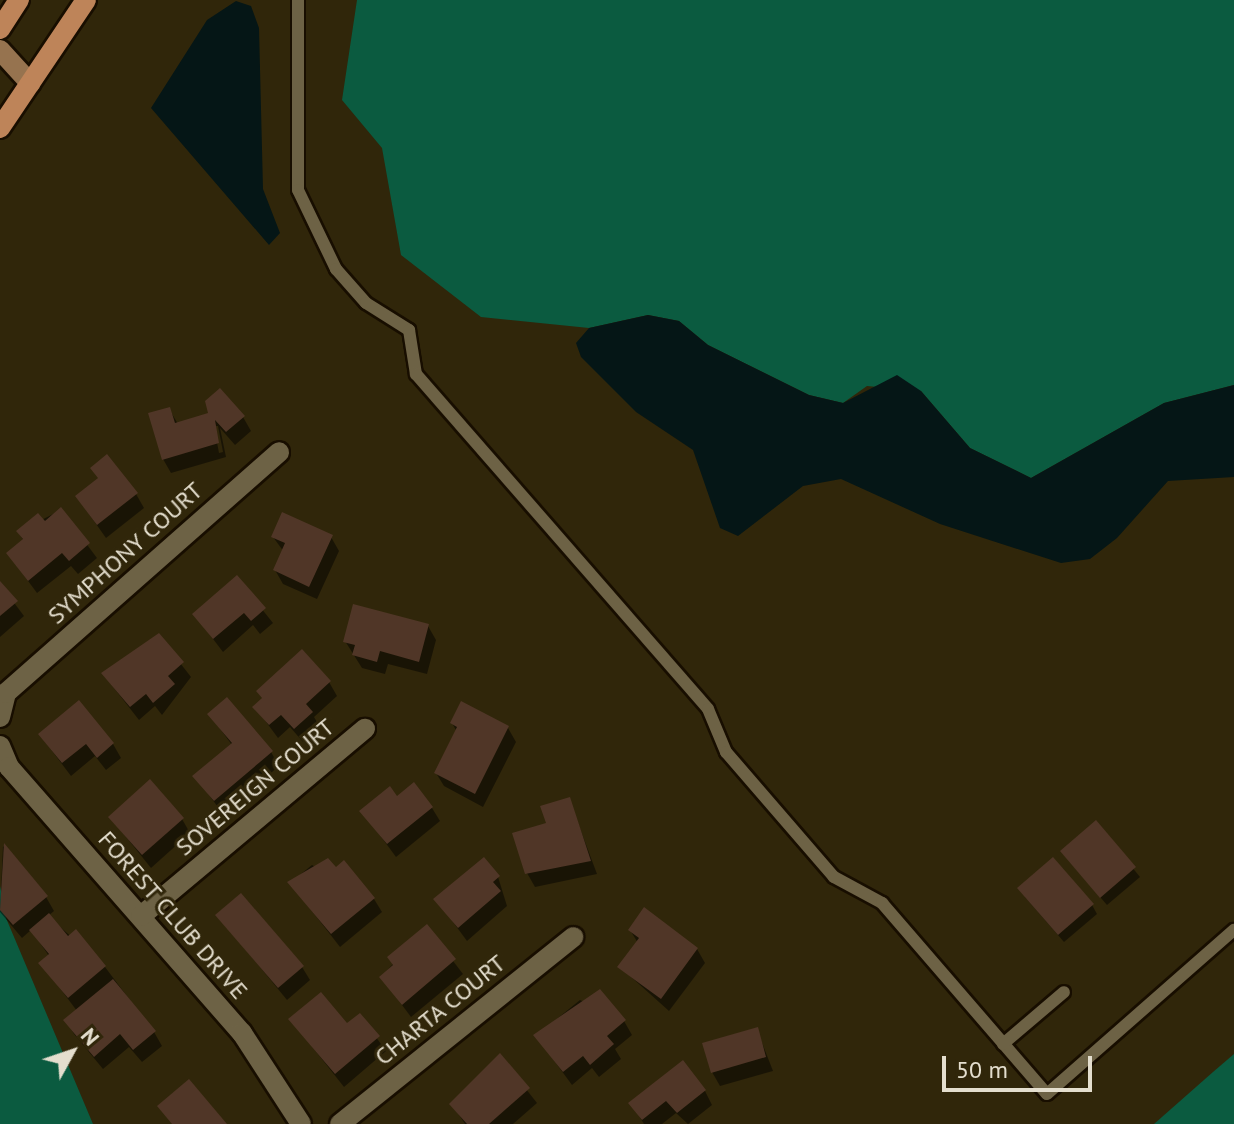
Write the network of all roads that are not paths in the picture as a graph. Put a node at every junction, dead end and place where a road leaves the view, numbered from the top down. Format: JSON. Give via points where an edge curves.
{"nodes":[{"id":1,"x":19,"y":0,"type":"edge"},
{"id":2,"x":86,"y":0,"type":"edge"},
{"id":3,"x":298,"y":0,"type":"edge"},
{"id":4,"x":0,"y":29,"type":"edge"},
{"id":5,"x":0,"y":50,"type":"edge"},
{"id":6,"x":30,"y":83,"type":"junction"},
{"id":7,"x":0,"y":128,"type":"edge"},
{"id":8,"x":279,"y":452,"type":"dead end"},
{"id":9,"x":0,"y":717,"type":"edge"},
{"id":10,"x":365,"y":729,"type":"dead end"},
{"id":11,"x":0,"y":746,"type":"edge"},
{"id":12,"x":141,"y":916,"type":"junction"},
{"id":13,"x":1234,"y":930,"type":"edge"},
{"id":14,"x":573,"y":937,"type":"dead end"},
{"id":15,"x":1064,"y":992,"type":"dead end"},
{"id":16,"x":1003,"y":1044,"type":"junction"},
{"id":17,"x":301,"y":1124,"type":"edge"},
{"id":18,"x":340,"y":1124,"type":"edge"}],
"edges":[{"from":1,"to":4,"type":"main road"},
{"from":2,"to":6,"type":"main road"},
{"from":3,"to":16,"type":"lane","via":[[298,190],[336,269],[366,303],[409,330],[416,374],[708,709],[726,752],[834,877],[882,903]]},
{"from":5,"to":6,"type":"street"},
{"from":6,"to":7,"type":"main road"},
{"from":8,"to":9,"type":"street","name":"SYMPHONY COURT","via":[[6,693]]},
{"from":10,"to":12,"type":"street","name":"SOVEREIGN COURT"},
{"from":11,"to":12,"type":"street","name":"FOREST CLUB DRIVE","via":[[9,767]]},
{"from":12,"to":17,"type":"street","name":"FOREST CLUB DRIVE","via":[[242,1033]]},
{"from":13,"to":16,"type":"lane","via":[[1047,1094]]},
{"from":14,"to":18,"type":"street","name":"CHARTA COURT"},
{"from":15,"to":16,"type":"lane"}]}
